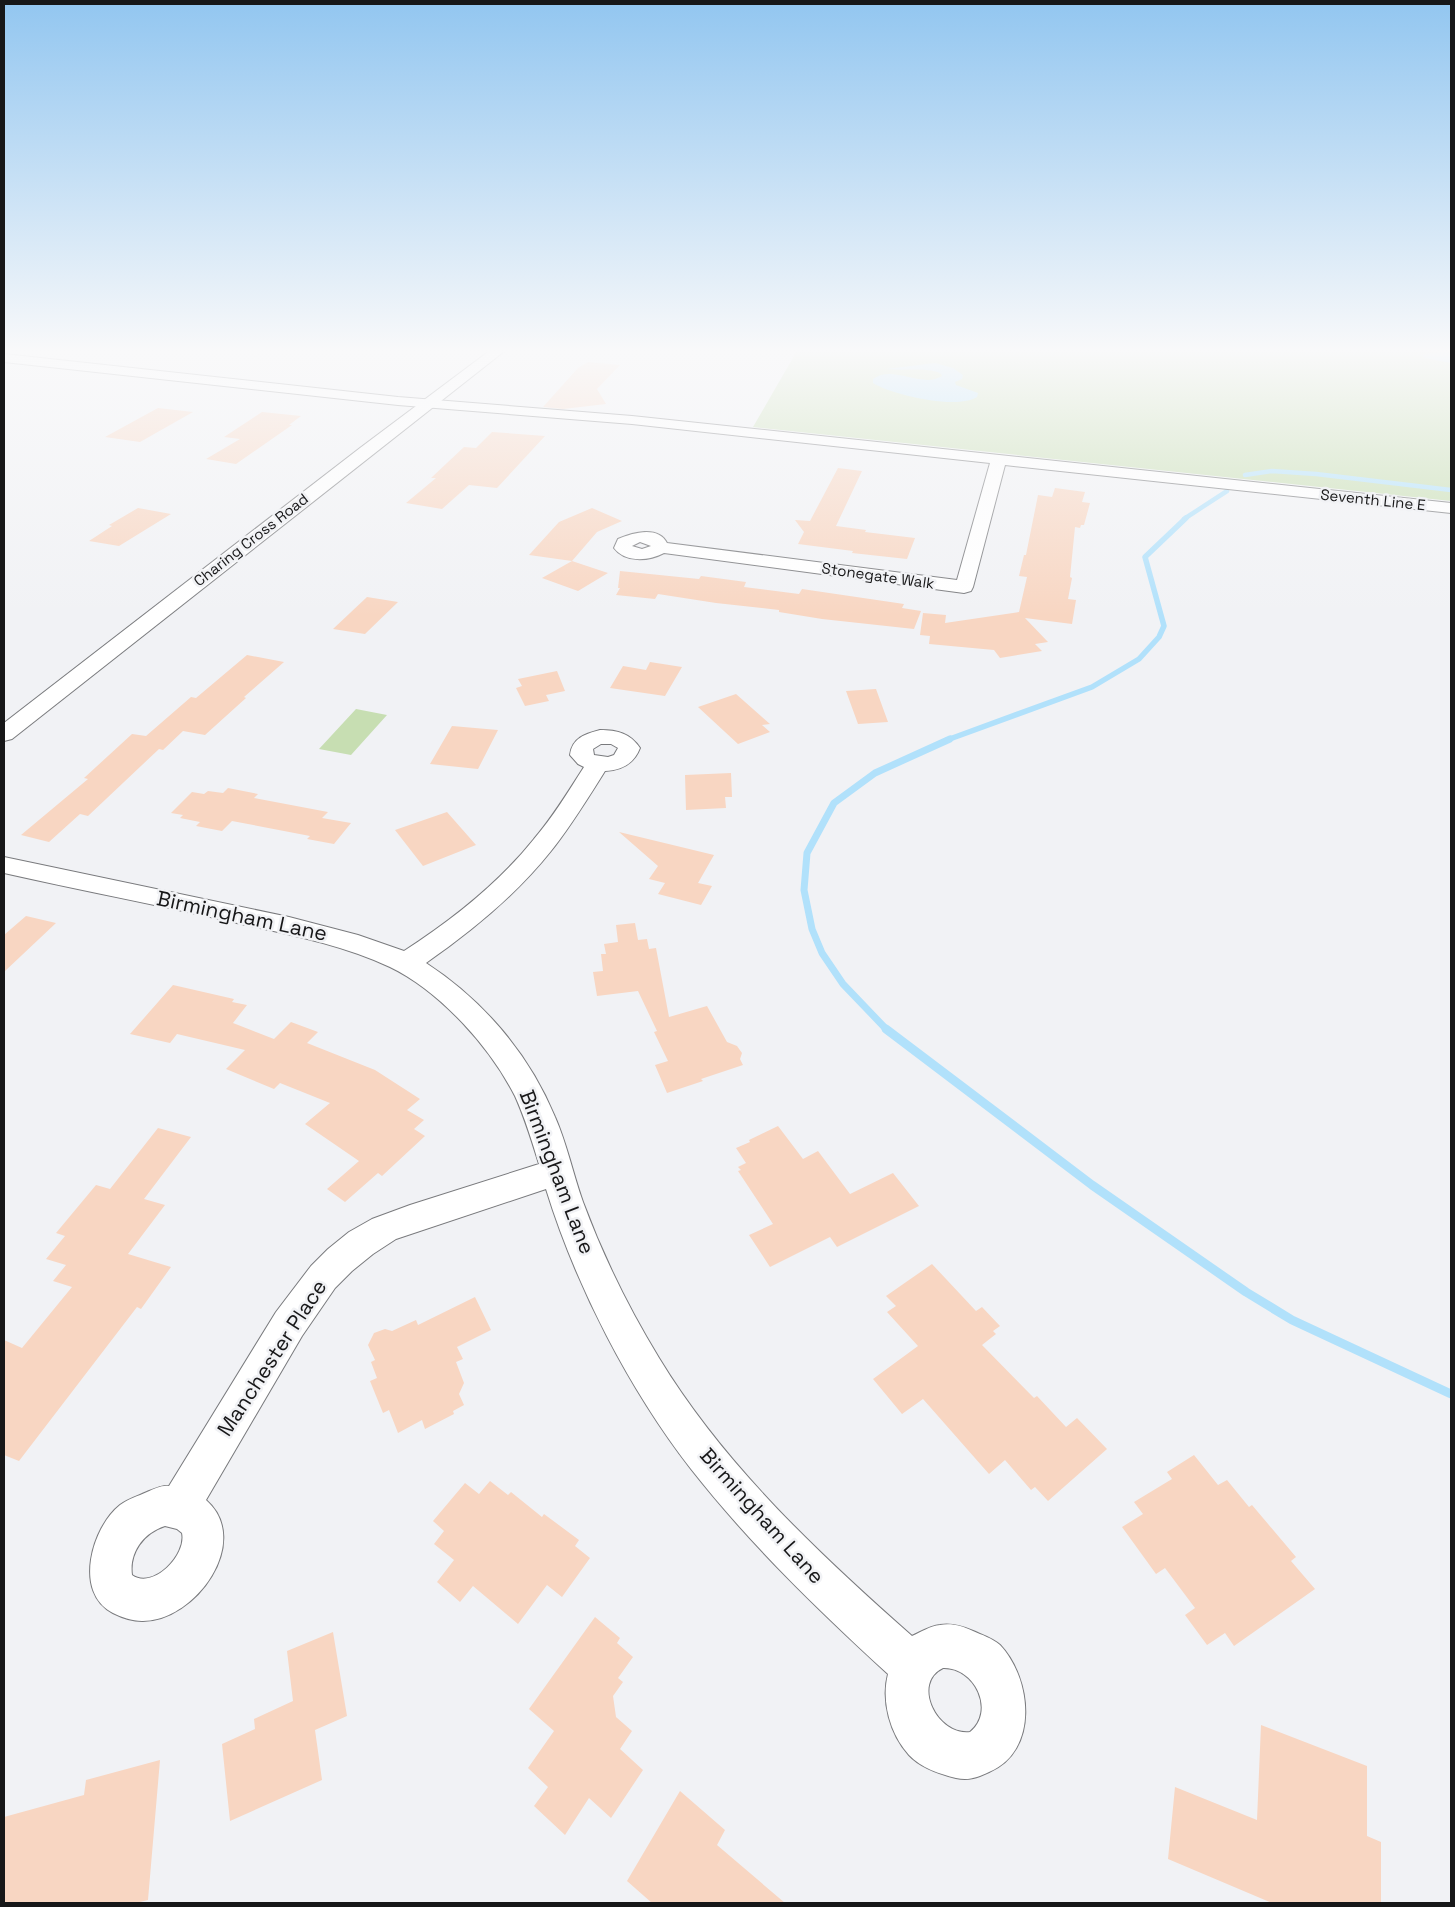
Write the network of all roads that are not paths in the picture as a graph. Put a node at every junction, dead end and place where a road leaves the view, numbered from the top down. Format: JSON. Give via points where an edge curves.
{"nodes":[{"id":1,"x":384,"y":438,"type":"edge"},
{"id":2,"x":801,"y":438,"type":"edge"},
{"id":3,"x":999,"y":459,"type":"junction"},
{"id":4,"x":1451,"y":508,"type":"edge"},
{"id":5,"x":660,"y":547,"type":"dead end"},
{"id":6,"x":4,"y":734,"type":"edge"},
{"id":7,"x":598,"y":764,"type":"dead end"},
{"id":8,"x":4,"y":865,"type":"edge"},
{"id":9,"x":407,"y":964,"type":"junction"},
{"id":10,"x":556,"y":1172,"type":"junction"},
{"id":11,"x":180,"y":1506,"type":"dead end"},
{"id":12,"x":914,"y":1666,"type":"dead end"}],
"edges":[{"from":1,"to":6,"type":"street","name":"Charing Cross Road"},
{"from":2,"to":3,"type":"street","name":"Seventh Line E"},
{"from":3,"to":4,"type":"street","name":"Seventh Line E"},
{"from":3,"to":5,"type":"street","name":"Stonegate Walk","via":[[964,587]]},
{"from":7,"to":9,"type":"street","via":[[558,825],[516,874],[455,928]]},
{"from":8,"to":9,"type":"street","name":"Birmingham Lane","via":[[334,936]]},
{"from":9,"to":10,"type":"street","name":"Birmingham Lane","via":[[476,1019],[503,1053],[524,1084],[540,1117]]},
{"from":10,"to":11,"type":"street","name":"Manchester Place","via":[[410,1218],[384,1229],[340,1260],[323,1277],[295,1316]]},
{"from":10,"to":12,"type":"street","name":"Birmingham Lane","via":[[571,1215],[612,1306],[649,1375],[694,1440],[781,1543]]}]}
